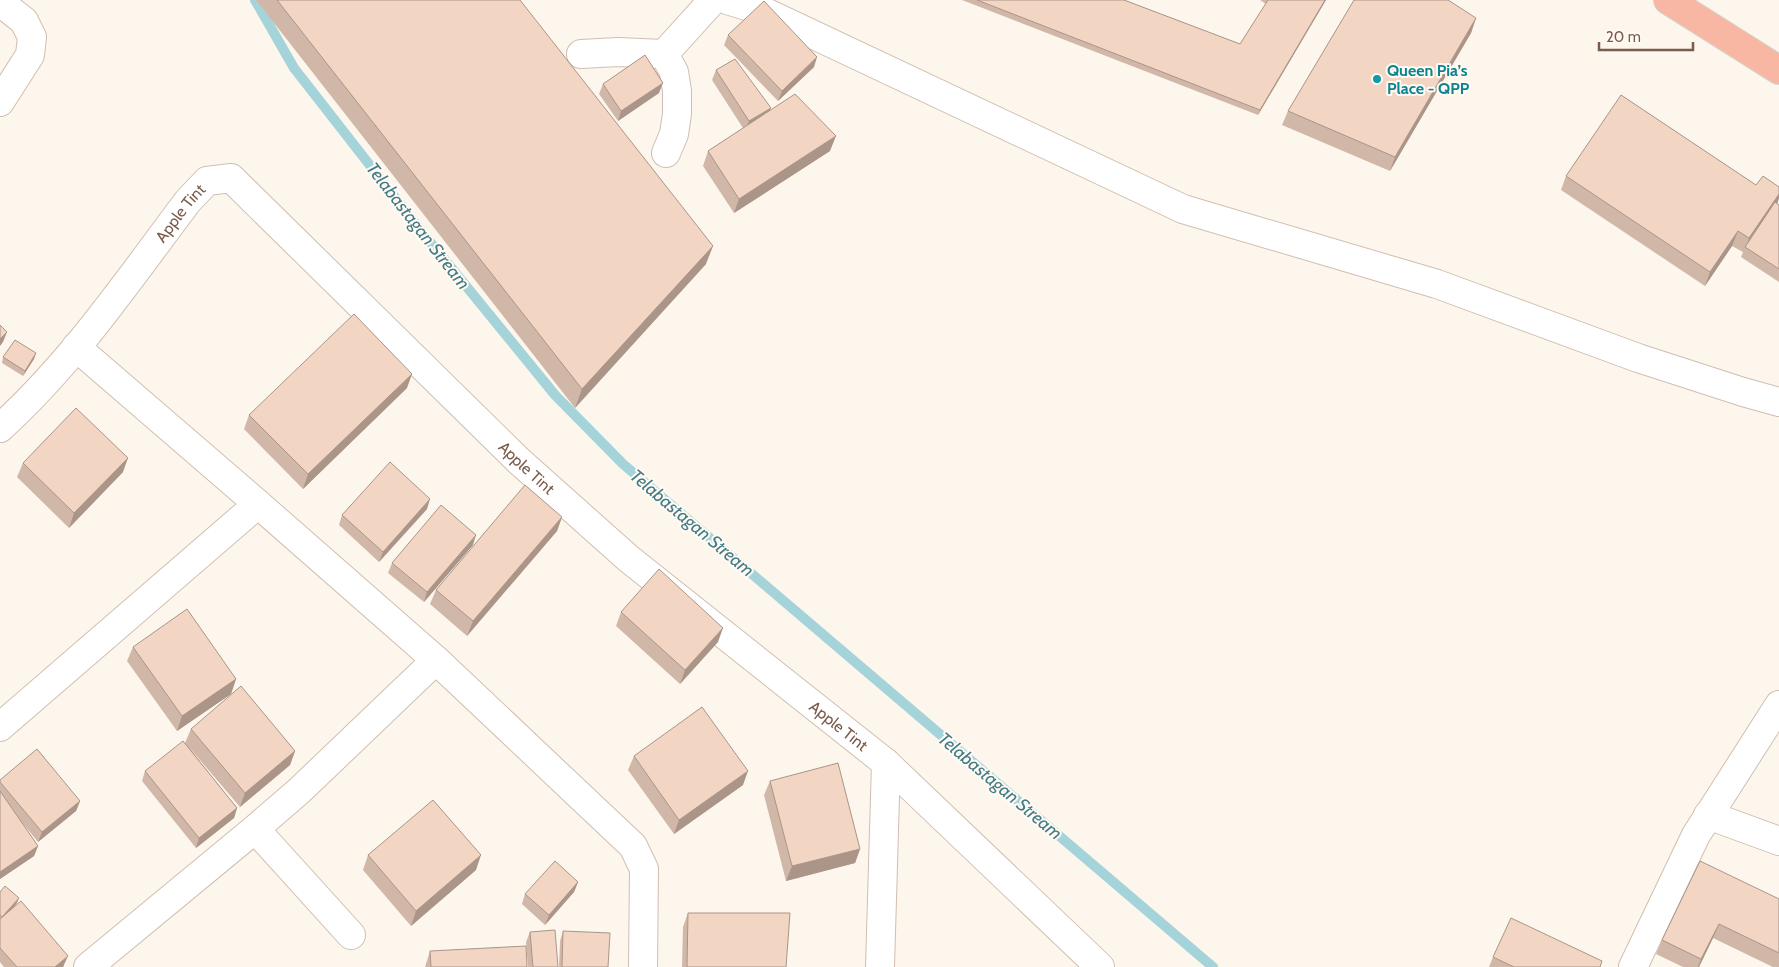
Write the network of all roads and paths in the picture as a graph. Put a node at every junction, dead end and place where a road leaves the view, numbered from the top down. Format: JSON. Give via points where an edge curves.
{"nodes":[{"id":1,"x":713,"y":0,"type":"edge"},
{"id":2,"x":728,"y":0,"type":"edge"},
{"id":3,"x":1668,"y":0,"type":"edge"},
{"id":4,"x":0,"y":2,"type":"edge"},
{"id":5,"x":581,"y":54,"type":"dead end"},
{"id":6,"x":664,"y":54,"type":"junction"},
{"id":7,"x":1779,"y":70,"type":"edge"},
{"id":8,"x":0,"y":102,"type":"edge"},
{"id":9,"x":666,"y":153,"type":"dead end"},
{"id":10,"x":76,"y":347,"type":"junction"},
{"id":11,"x":1779,"y":402,"type":"edge"},
{"id":12,"x":0,"y":428,"type":"edge"},
{"id":13,"x":258,"y":504,"type":"junction"},
{"id":14,"x":436,"y":660,"type":"junction"},
{"id":15,"x":1779,"y":705,"type":"edge"},
{"id":16,"x":0,"y":727,"type":"edge"},
{"id":17,"x":886,"y":764,"type":"junction"},
{"id":18,"x":1708,"y":814,"type":"junction"},
{"id":19,"x":255,"y":829,"type":"junction"},
{"id":20,"x":1779,"y":841,"type":"edge"},
{"id":21,"x":351,"y":935,"type":"dead end"},
{"id":22,"x":88,"y":967,"type":"edge"},
{"id":23,"x":643,"y":967,"type":"edge"},
{"id":24,"x":880,"y":967,"type":"edge"},
{"id":25,"x":1100,"y":967,"type":"edge"},
{"id":26,"x":1632,"y":967,"type":"edge"}],
"edges":[{"from":1,"to":6,"type":"street"},
{"from":2,"to":11,"type":"street","via":[[763,11],[1183,209],[1437,284],[1648,362]]},
{"from":3,"to":7,"type":"highway"},
{"from":4,"to":8,"type":"street","via":[[24,21],[32,37],[30,55]]},
{"from":5,"to":6,"type":"street"},
{"from":6,"to":9,"type":"street","via":[[674,72],[677,91],[674,134]]},
{"from":10,"to":12,"type":"street","name":"Apple Tint"},
{"from":10,"to":13,"type":"street"},
{"from":10,"to":17,"type":"street","name":"Apple Tint","via":[[206,181],[231,178],[520,461],[593,527]]},
{"from":13,"to":14,"type":"street"},
{"from":13,"to":16,"type":"street"},
{"from":14,"to":19,"type":"street"},
{"from":14,"to":23,"type":"street","via":[[633,846],[644,869]]},
{"from":15,"to":18,"type":"street"},
{"from":17,"to":24,"type":"street"},
{"from":17,"to":25,"type":"street","name":"Apple Tint"},
{"from":18,"to":20,"type":"street"},
{"from":18,"to":26,"type":"street"},
{"from":19,"to":21,"type":"street"},
{"from":19,"to":22,"type":"street"}]}
